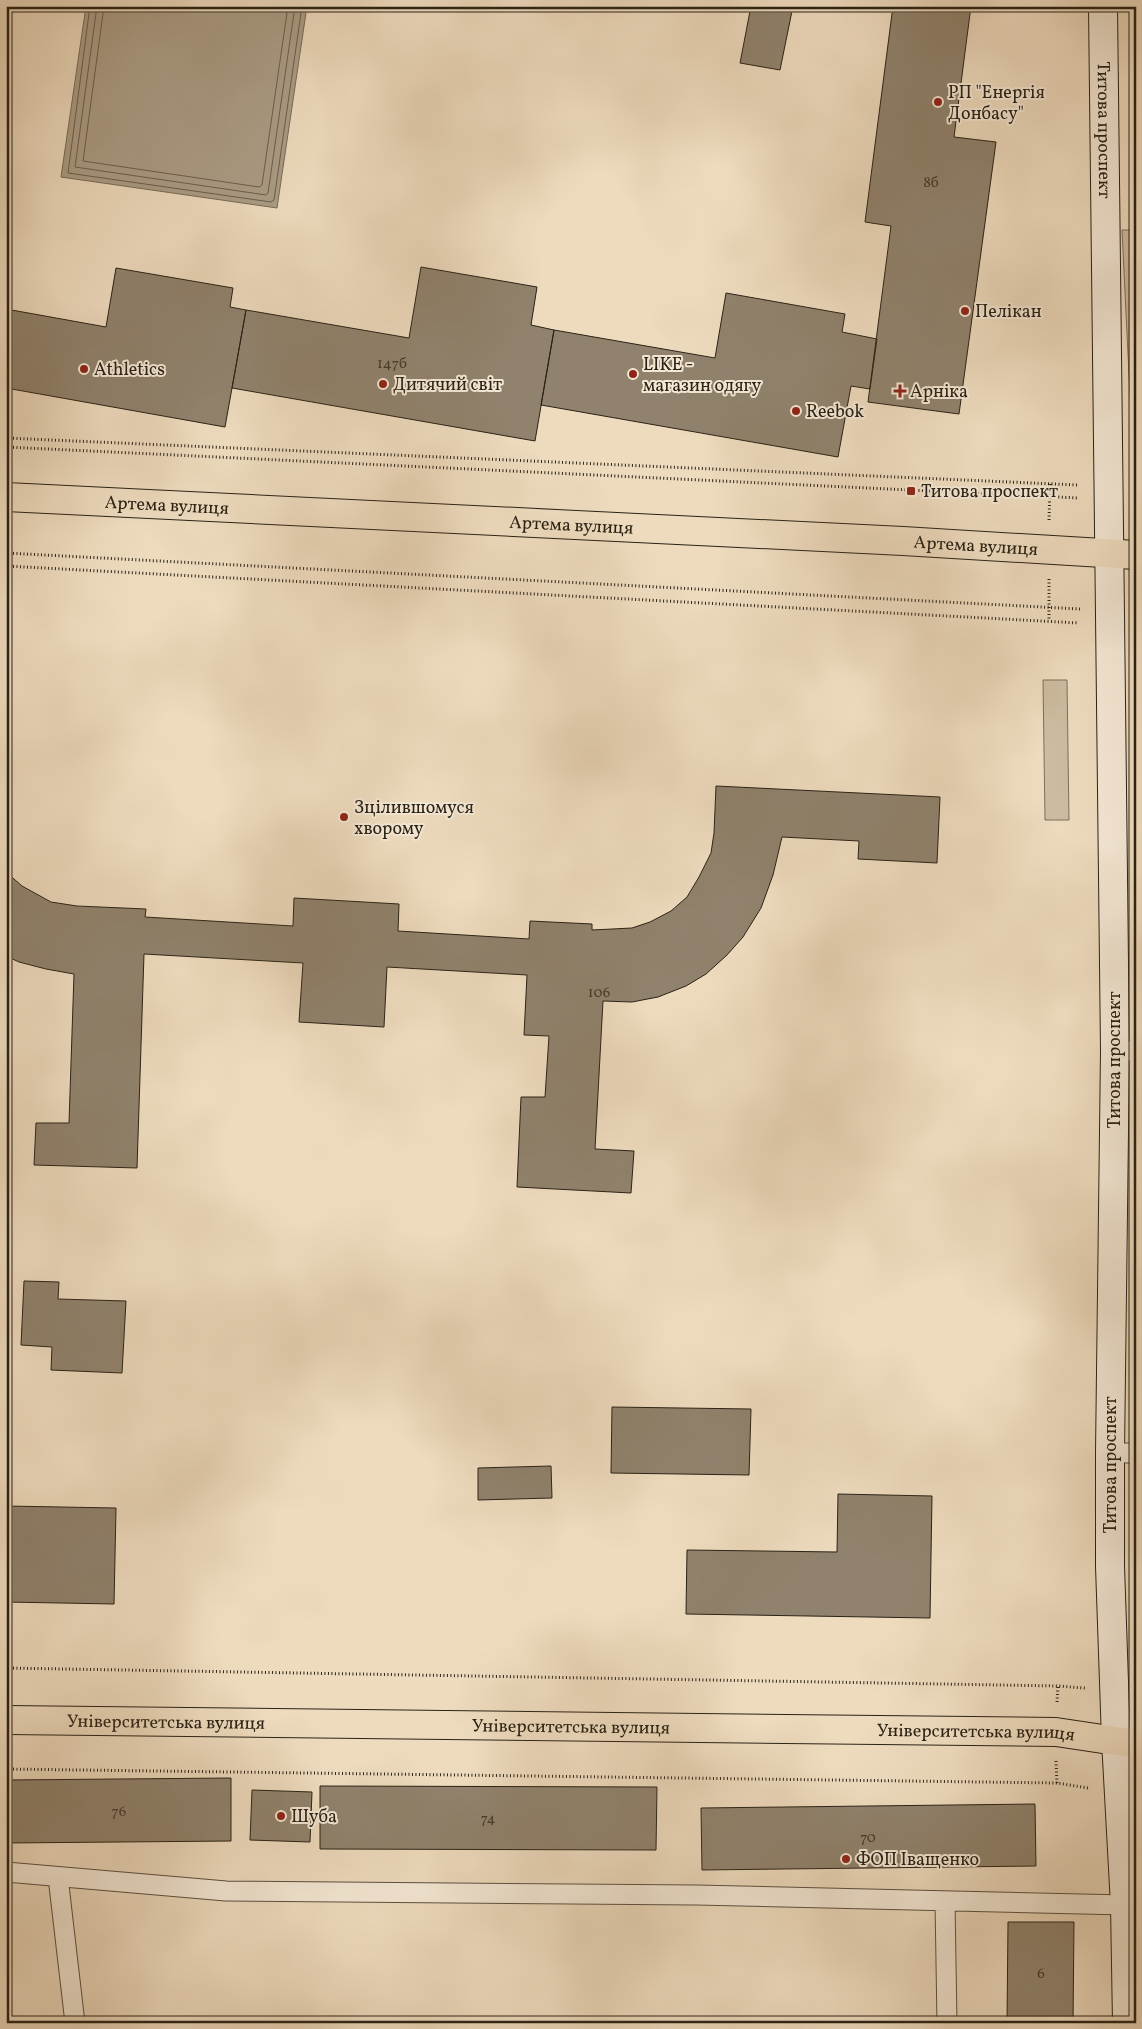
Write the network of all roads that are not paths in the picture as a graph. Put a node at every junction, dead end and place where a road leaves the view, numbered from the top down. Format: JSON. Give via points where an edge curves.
{"nodes":[{"id":1,"x":1103,"y":6,"type":"edge"},
{"id":2,"x":6,"y":497,"type":"edge"},
{"id":3,"x":1108,"y":554,"type":"junction"},
{"id":4,"x":1136,"y":555,"type":"edge"},
{"id":5,"x":1125,"y":1051,"type":"edge"},
{"id":6,"x":1123,"y":1453,"type":"edge"},
{"id":7,"x":6,"y":1720,"type":"edge"},
{"id":8,"x":1126,"y":1742,"type":"edge"},
{"id":9,"x":6,"y":1872,"type":"edge"},
{"id":10,"x":58,"y":1877,"type":"junction"},
{"id":11,"x":945,"y":1901,"type":"junction"},
{"id":12,"x":1125,"y":1905,"type":"junction"},
{"id":13,"x":75,"y":2023,"type":"edge"},
{"id":14,"x":947,"y":2023,"type":"edge"},
{"id":15,"x":1127,"y":2023,"type":"edge"}],
"edges":[{"from":1,"to":3,"type":"street","name":"Титова проспект"},
{"from":2,"to":3,"type":"main road","name":"Артема вулиця"},
{"from":3,"to":4,"type":"main road","name":"Артема вулиця"},
{"from":3,"to":5,"type":"street","name":"Титова проспект"},
{"from":5,"to":6,"type":"street","name":"Титова проспект"},
{"from":6,"to":8,"type":"street","name":"Титова проспект","via":[[1114,1690]]},
{"from":7,"to":8,"type":"main road","name":"Університетська вулиця","via":[[1056,1732]]},
{"from":8,"to":12,"type":"street","name":"Титова проспект","via":[[1119,1794]]},
{"from":9,"to":10,"type":"lane"},
{"from":10,"to":11,"type":"lane","via":[[226,1891],[696,1895]]},
{"from":10,"to":13,"type":"lane"},
{"from":11,"to":12,"type":"lane"},
{"from":11,"to":14,"type":"lane"},
{"from":12,"to":15,"type":"street","name":"Титова проспект"}]}
